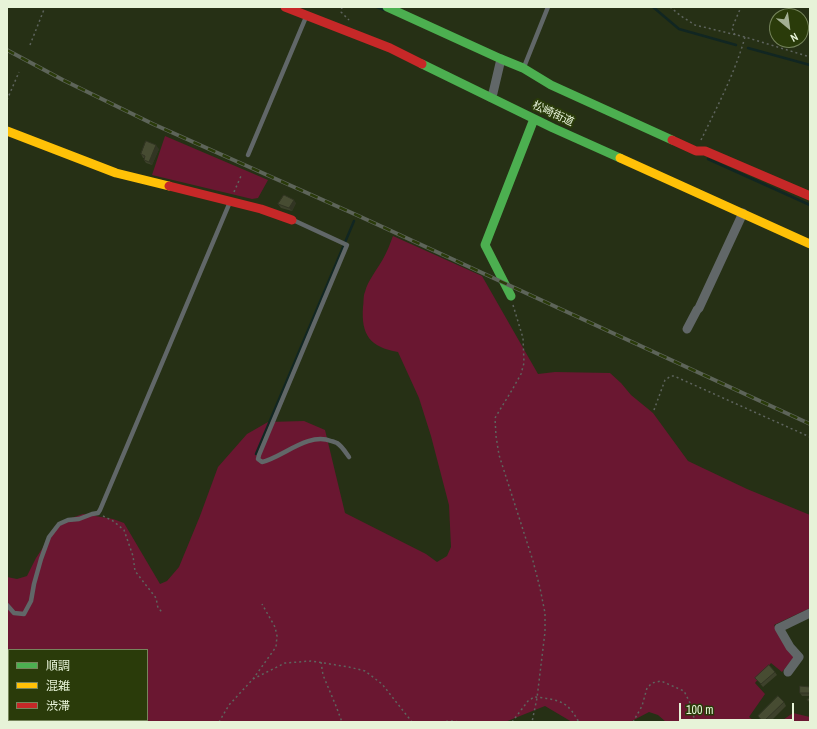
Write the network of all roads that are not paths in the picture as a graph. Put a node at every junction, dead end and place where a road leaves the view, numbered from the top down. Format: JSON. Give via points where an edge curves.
{"nodes":[{"id":1,"x":285,"y":7,"type":"edge"},
{"id":2,"x":387,"y":7,"type":"edge"},
{"id":3,"x":548,"y":7,"type":"edge"},
{"id":4,"x":307,"y":15,"type":"junction"},
{"id":5,"x":501,"y":59,"type":"junction"},
{"id":6,"x":524,"y":68,"type":"junction"},
{"id":7,"x":490,"y":98,"type":"junction"},
{"id":8,"x":534,"y":119,"type":"junction"},
{"id":9,"x":7,"y":131,"type":"edge"},
{"id":10,"x":248,"y":155,"type":"dead end"},
{"id":11,"x":810,"y":196,"type":"edge"},
{"id":12,"x":230,"y":201,"type":"junction"},
{"id":13,"x":743,"y":214,"type":"junction"},
{"id":14,"x":292,"y":220,"type":"joint"},
{"id":15,"x":810,"y":244,"type":"edge"},
{"id":16,"x":511,"y":296,"type":"road end"},
{"id":17,"x":687,"y":329,"type":"dead end"},
{"id":18,"x":349,"y":458,"type":"dead end"},
{"id":19,"x":7,"y":605,"type":"edge"},
{"id":20,"x":810,"y":613,"type":"edge"},
{"id":21,"x":788,"y":672,"type":"dead end"}],
"edges":[{"from":1,"to":4,"type":"street","name":"松崎街道"},
{"from":2,"to":5,"type":"street"},
{"from":3,"to":6,"type":"lane"},
{"from":4,"to":7,"type":"street","name":"松崎街道","via":[[390,48]]},
{"from":4,"to":10,"type":"lane"},
{"from":5,"to":6,"type":"street"},
{"from":5,"to":7,"type":"street"},
{"from":6,"to":11,"type":"street","via":[[551,85],[696,151],[705,151]]},
{"from":7,"to":8,"type":"street","name":"松崎街道"},
{"from":8,"to":13,"type":"street","name":"松崎街道"},
{"from":8,"to":16,"type":"street","via":[[485,245]]},
{"from":9,"to":12,"type":"street","via":[[116,172]]},
{"from":12,"to":14,"type":"street"},
{"from":12,"to":19,"type":"lane","via":[[98,514],[59,524],[49,537],[34,584],[32,601],[24,614],[14,613]]},
{"from":13,"to":15,"type":"street","name":"松崎街道"},
{"from":13,"to":17,"type":"street"},
{"from":14,"to":18,"type":"lane","via":[[347,244],[258,459],[262,462],[294,446],[322,439],[337,443]]},
{"from":20,"to":21,"type":"street","via":[[779,628],[799,657]]}]}
